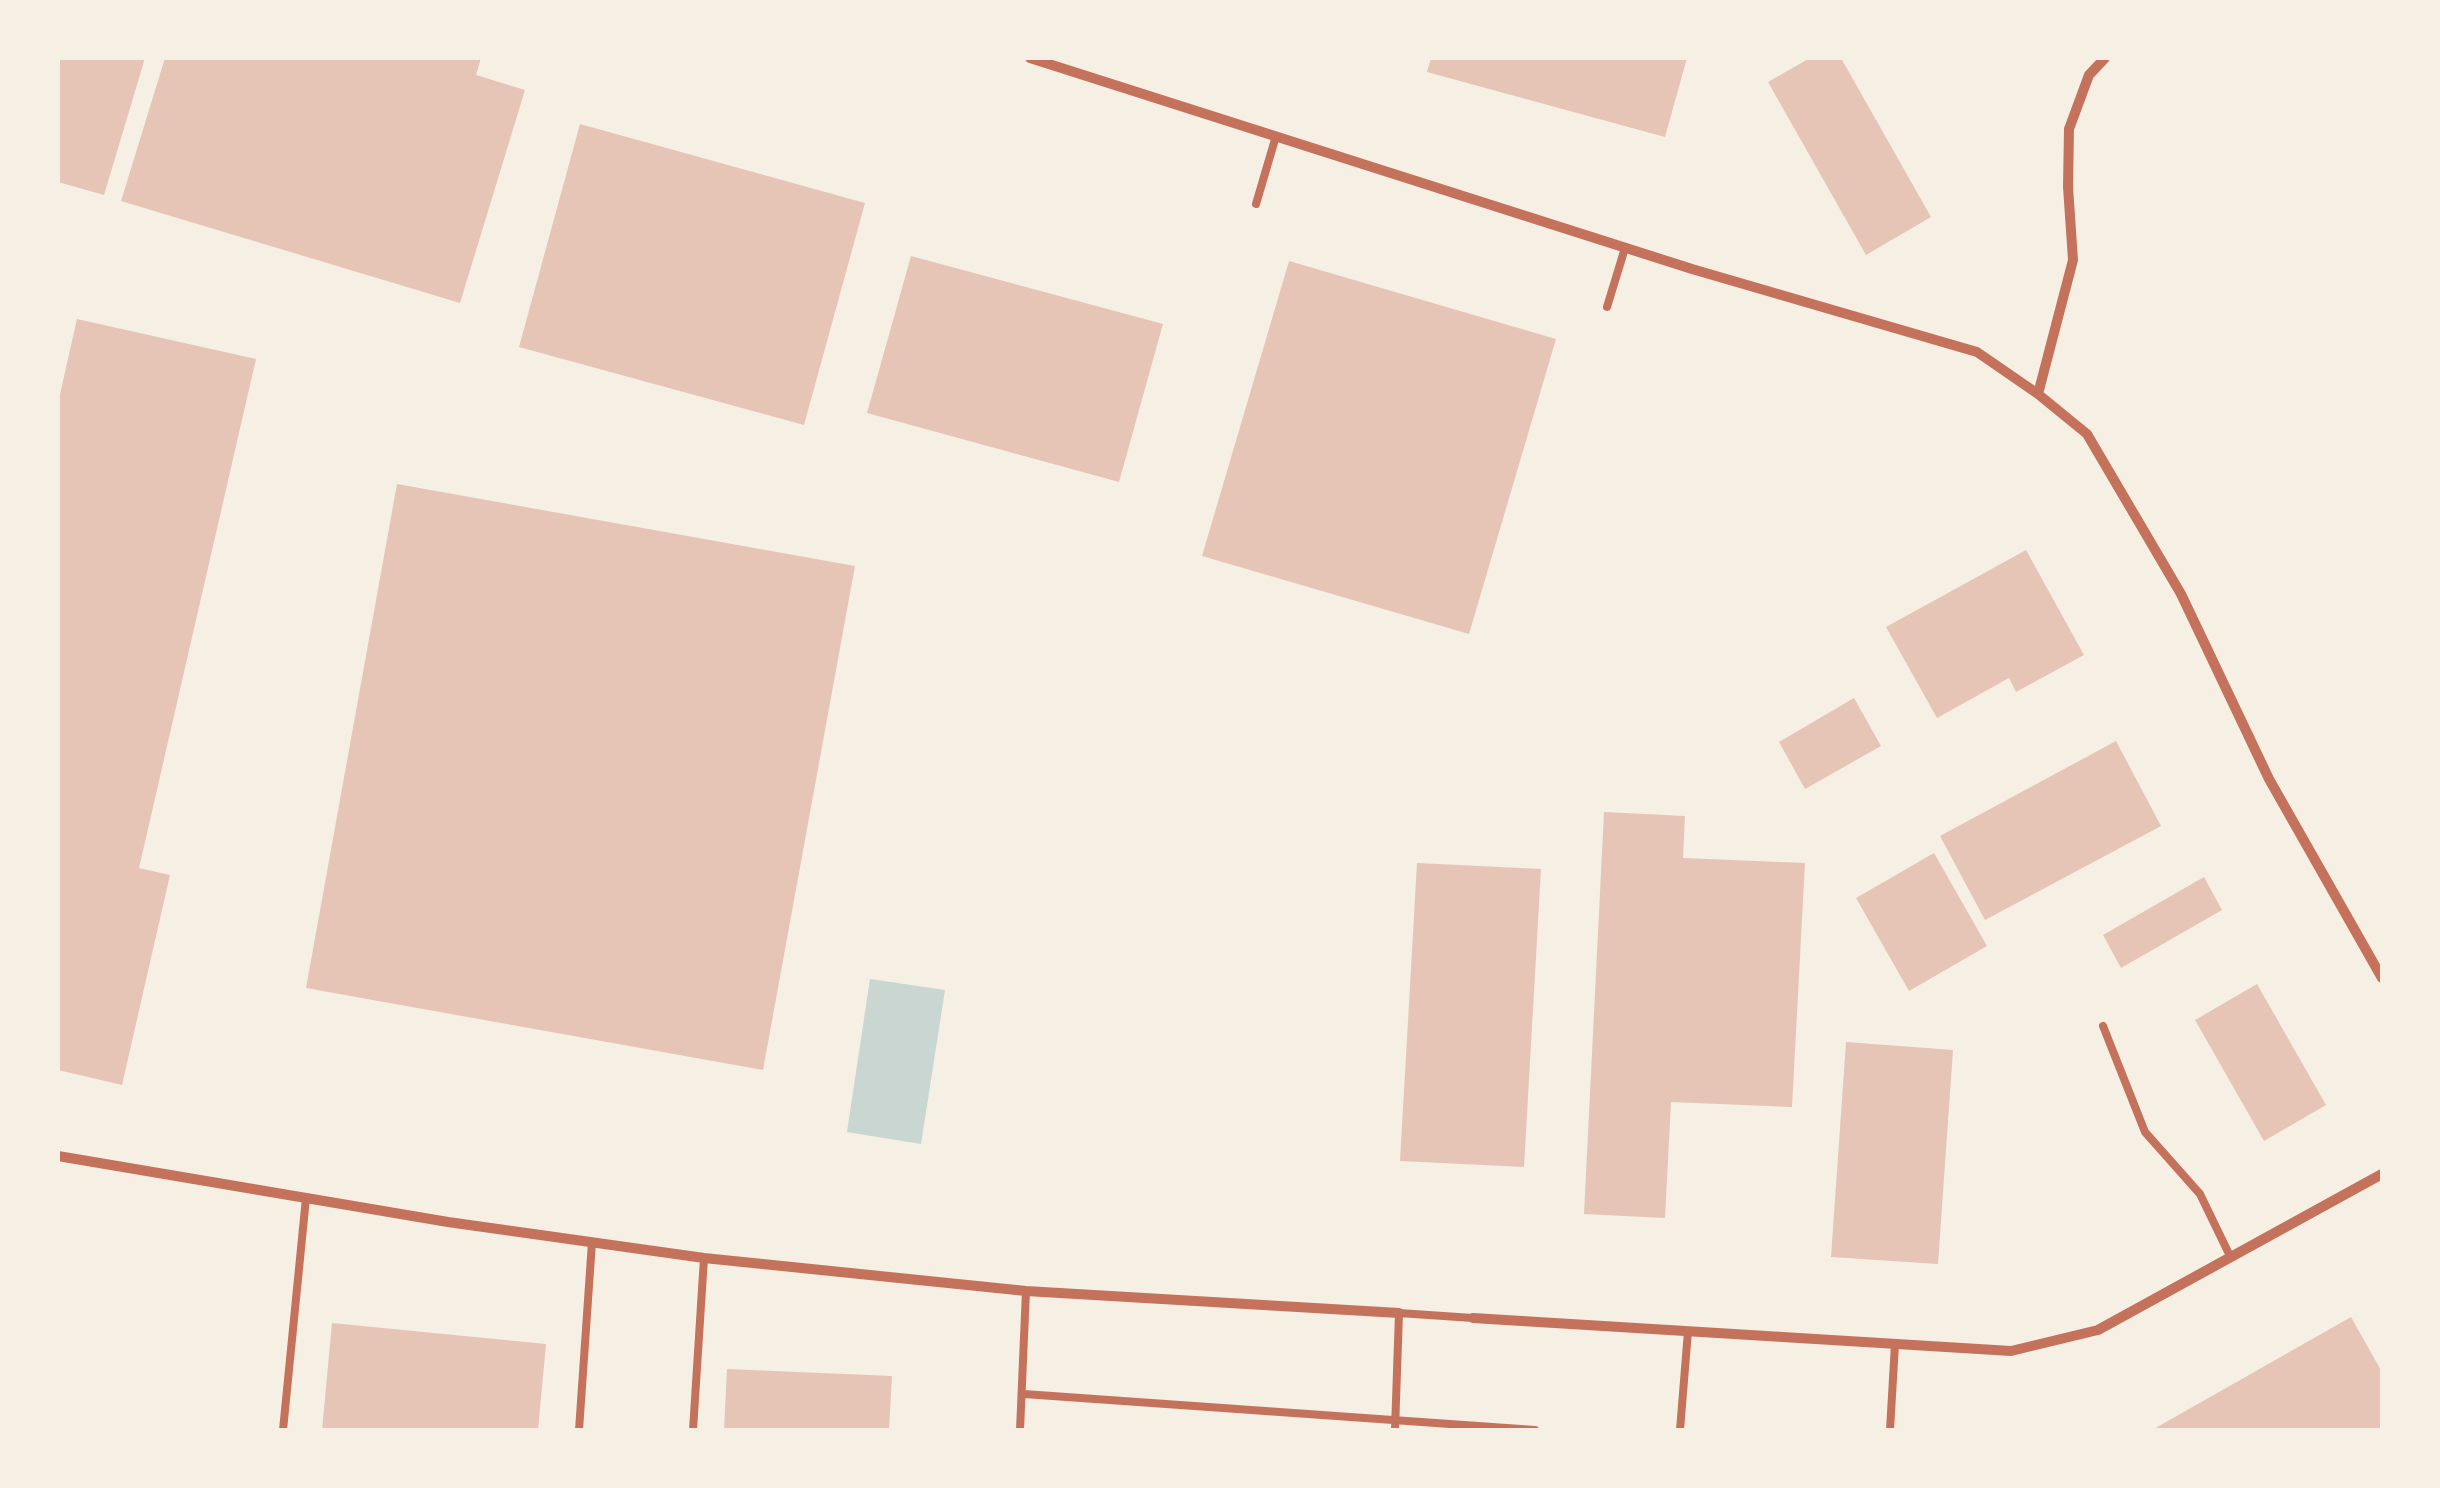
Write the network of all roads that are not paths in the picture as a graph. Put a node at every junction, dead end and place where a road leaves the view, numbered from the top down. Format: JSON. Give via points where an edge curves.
{"nodes":[{"id":1,"x":1030,"y":58,"type":"edge"},
{"id":2,"x":2105,"y":58,"type":"edge"},
{"id":3,"x":1276,"y":136,"type":"junction"},
{"id":4,"x":1256,"y":204,"type":"dead end"},
{"id":5,"x":1625,"y":248,"type":"junction"},
{"id":6,"x":1607,"y":307,"type":"dead end"},
{"id":7,"x":2038,"y":394,"type":"junction"},
{"id":8,"x":2382,"y":978,"type":"edge"},
{"id":9,"x":2103,"y":1026,"type":"dead end"},
{"id":10,"x":59,"y":1159,"type":"edge"},
{"id":11,"x":2382,"y":1174,"type":"edge"},
{"id":12,"x":306,"y":1198,"type":"junction"},
{"id":13,"x":592,"y":1242,"type":"junction"},
{"id":14,"x":2230,"y":1256,"type":"junction"},
{"id":15,"x":704,"y":1258,"type":"junction"},
{"id":16,"x":1026,"y":1291,"type":"junction"},
{"id":17,"x":1399,"y":1313,"type":"junction"},
{"id":18,"x":1473,"y":1318,"type":"joint"},
{"id":19,"x":1688,"y":1331,"type":"junction"},
{"id":20,"x":1895,"y":1344,"type":"junction"},
{"id":21,"x":1024,"y":1394,"type":"junction"},
{"id":22,"x":1395,"y":1426,"type":"edge"},
{"id":23,"x":283,"y":1430,"type":"edge"},
{"id":24,"x":579,"y":1430,"type":"edge"},
{"id":25,"x":692,"y":1430,"type":"edge"},
{"id":26,"x":1020,"y":1430,"type":"edge"},
{"id":27,"x":1535,"y":1430,"type":"edge"},
{"id":28,"x":1680,"y":1430,"type":"edge"},
{"id":29,"x":1890,"y":1430,"type":"edge"}],
"edges":[{"from":1,"to":3,"type":"street"},
{"from":2,"to":7,"type":"street","via":[[2090,75],[2069,129],[2074,260]]},
{"from":3,"to":4,"type":"lane"},
{"from":3,"to":5,"type":"street"},
{"from":5,"to":6,"type":"lane"},
{"from":5,"to":7,"type":"street","via":[[1977,352]]},
{"from":7,"to":8,"type":"street","via":[[2087,434],[2125,498],[2181,594],[2269,778]]},
{"from":9,"to":14,"type":"lane","via":[[2144,1132],[2200,1194]]},
{"from":10,"to":12,"type":"street"},
{"from":11,"to":14,"type":"street"},
{"from":12,"to":13,"type":"street"},
{"from":12,"to":23,"type":"lane"},
{"from":13,"to":15,"type":"street"},
{"from":13,"to":24,"type":"lane"},
{"from":14,"to":20,"type":"street","via":[[2098,1330],[2011,1352]]},
{"from":15,"to":16,"type":"street"},
{"from":15,"to":25,"type":"lane"},
{"from":16,"to":17,"type":"street"},
{"from":16,"to":21,"type":"lane"},
{"from":17,"to":18,"type":"lane"},
{"from":17,"to":22,"type":"lane"},
{"from":18,"to":19,"type":"street"},
{"from":19,"to":20,"type":"street"},
{"from":19,"to":28,"type":"lane"},
{"from":20,"to":29,"type":"lane"},
{"from":21,"to":22,"type":"lane"},
{"from":21,"to":26,"type":"lane"},
{"from":22,"to":27,"type":"lane"}]}
